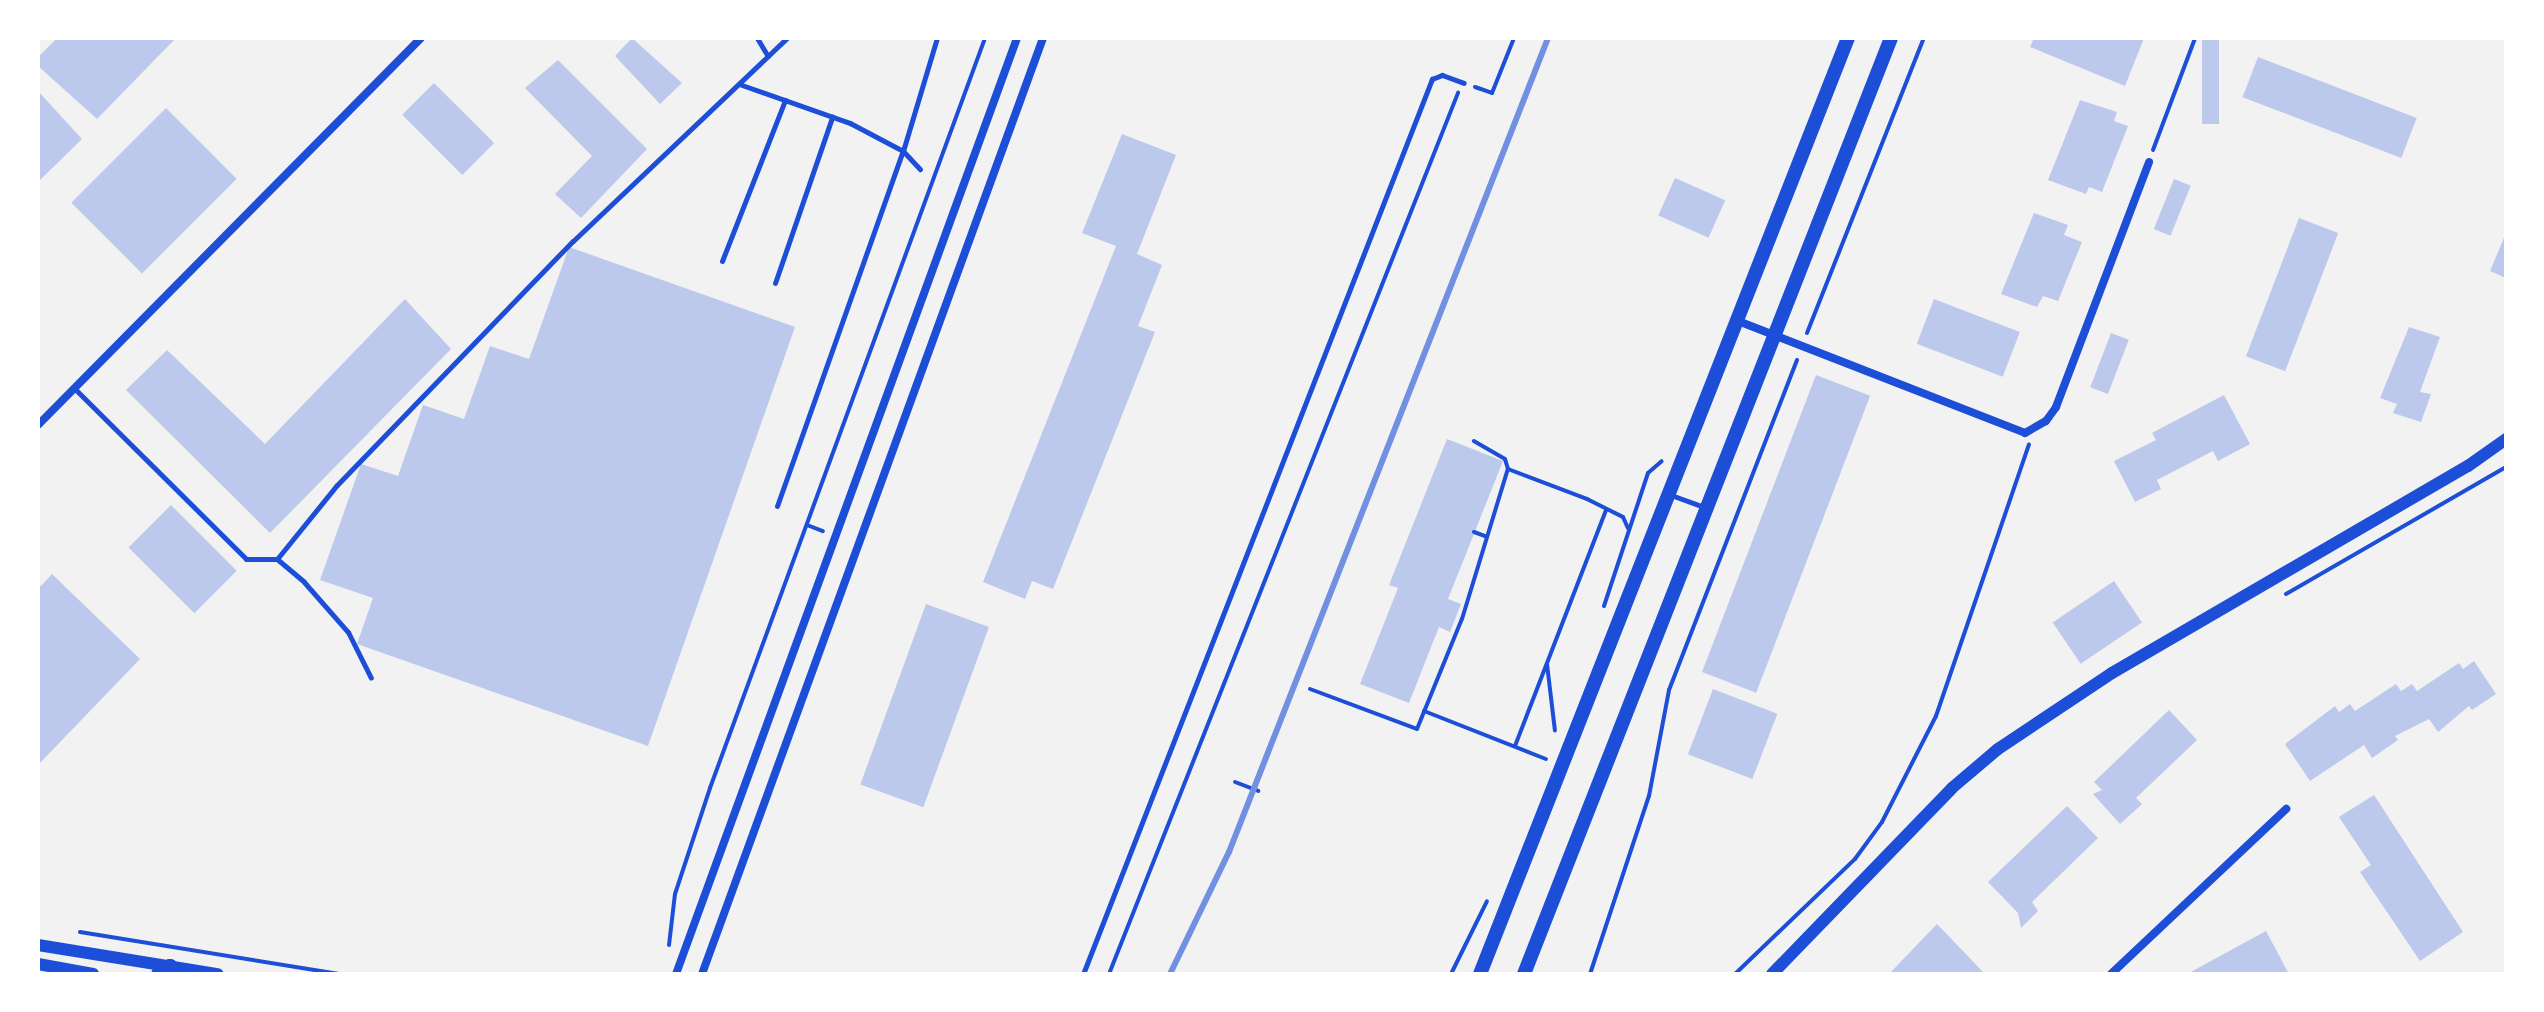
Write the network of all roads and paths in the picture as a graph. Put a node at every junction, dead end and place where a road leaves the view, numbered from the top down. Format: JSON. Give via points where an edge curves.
{"nodes":[{"id":1,"x":421,"y":38,"type":"edge"},
{"id":2,"x":757,"y":38,"type":"edge"},
{"id":3,"x":787,"y":38,"type":"edge"},
{"id":4,"x":937,"y":38,"type":"edge"},
{"id":5,"x":985,"y":38,"type":"edge"},
{"id":6,"x":1017,"y":38,"type":"edge"},
{"id":7,"x":1043,"y":38,"type":"edge"},
{"id":8,"x":1514,"y":38,"type":"edge"},
{"id":9,"x":1848,"y":38,"type":"edge"},
{"id":10,"x":1891,"y":38,"type":"edge"},
{"id":11,"x":1924,"y":38,"type":"edge"},
{"id":12,"x":2195,"y":38,"type":"edge"},
{"id":13,"x":768,"y":56,"type":"junction"},
{"id":14,"x":1464,"y":83,"type":"junction"},
{"id":15,"x":739,"y":84,"type":"junction"},
{"id":16,"x":785,"y":100,"type":"junction"},
{"id":17,"x":832,"y":117,"type":"junction"},
{"id":18,"x":903,"y":151,"type":"junction"},
{"id":19,"x":2149,"y":162,"type":"joint"},
{"id":20,"x":920,"y":169,"type":"dead end"},
{"id":21,"x":722,"y":261,"type":"dead end"},
{"id":22,"x":775,"y":283,"type":"dead end"},
{"id":23,"x":1738,"y":321,"type":"junction"},
{"id":24,"x":1775,"y":337,"type":"junction"},
{"id":25,"x":1801,"y":347,"type":"junction"},
{"id":26,"x":74,"y":388,"type":"junction"},
{"id":27,"x":38,"y":425,"type":"edge"},
{"id":28,"x":2034,"y":429,"type":"junction"},
{"id":29,"x":2506,"y":439,"type":"edge"},
{"id":30,"x":1474,"y":441,"type":"dead end"},
{"id":31,"x":2506,"y":467,"type":"edge"},
{"id":32,"x":1508,"y":469,"type":"junction"},
{"id":33,"x":1670,"y":494,"type":"junction"},
{"id":34,"x":777,"y":506,"type":"dead end"},
{"id":35,"x":1708,"y":508,"type":"junction"},
{"id":36,"x":1606,"y":510,"type":"junction"},
{"id":37,"x":1629,"y":530,"type":"dead end"},
{"id":38,"x":1474,"y":532,"type":"dead end"},
{"id":39,"x":1485,"y":536,"type":"junction"},
{"id":40,"x":277,"y":559,"type":"junction"},
{"id":41,"x":2275,"y":600,"type":"dead end"},
{"id":42,"x":1456,"y":617,"type":"dead end"},
{"id":43,"x":1462,"y":619,"type":"junction"},
{"id":44,"x":1546,"y":663,"type":"junction"},
{"id":45,"x":371,"y":678,"type":"dead end"},
{"id":46,"x":1310,"y":689,"type":"dead end"},
{"id":47,"x":1424,"y":711,"type":"junction"},
{"id":48,"x":1556,"y":737,"type":"dead end"},
{"id":49,"x":1515,"y":746,"type":"junction"},
{"id":50,"x":1549,"y":760,"type":"dead end"},
{"id":51,"x":1235,"y":782,"type":"dead end"},
{"id":52,"x":1258,"y":791,"type":"dead end"},
{"id":53,"x":2286,"y":809,"type":"dead end"},
{"id":54,"x":69,"y":931,"type":"dead end"},
{"id":55,"x":38,"y":945,"type":"edge"},
{"id":56,"x":668,"y":953,"type":"dead end"},
{"id":57,"x":38,"y":964,"type":"edge"},
{"id":58,"x":168,"y":972,"type":"edge"},
{"id":59,"x":93,"y":974,"type":"edge"},
{"id":60,"x":218,"y":974,"type":"edge"},
{"id":61,"x":338,"y":974,"type":"edge"},
{"id":62,"x":676,"y":974,"type":"edge"},
{"id":63,"x":702,"y":974,"type":"edge"},
{"id":64,"x":1083,"y":974,"type":"edge"},
{"id":65,"x":1109,"y":974,"type":"edge"},
{"id":66,"x":1418,"y":974,"type":"edge"},
{"id":67,"x":1446,"y":974,"type":"edge"},
{"id":68,"x":1480,"y":974,"type":"edge"},
{"id":69,"x":1524,"y":974,"type":"edge"},
{"id":70,"x":1590,"y":974,"type":"edge"},
{"id":71,"x":1735,"y":974,"type":"edge"},
{"id":72,"x":1772,"y":974,"type":"edge"},
{"id":73,"x":2111,"y":974,"type":"edge"}],
"edges":[{"from":1,"to":26,"type":"street"},
{"from":2,"to":13,"type":"lane"},
{"from":3,"to":13,"type":"lane"},
{"from":4,"to":18,"type":"lane"},
{"from":5,"to":56,"type":"path","via":[[710,788],[675,894]]},
{"from":6,"to":62,"type":"street"},
{"from":7,"to":63,"type":"street"},
{"from":8,"to":14,"type":"path","via":[[1492,93]]},
{"from":9,"to":23,"type":"main road"},
{"from":10,"to":24,"type":"main road"},
{"from":11,"to":25,"type":"path"},
{"from":12,"to":19,"type":"path"},
{"from":13,"to":15,"type":"lane"},
{"from":14,"to":64,"type":"lane","via":[[1442,75],[1432,79]]},
{"from":14,"to":65,"type":"path"},
{"from":15,"to":16,"type":"lane"},
{"from":15,"to":40,"type":"lane","via":[[573,241],[337,485]]},
{"from":16,"to":17,"type":"lane"},
{"from":16,"to":21,"type":"lane"},
{"from":17,"to":18,"type":"lane"},
{"from":17,"to":22,"type":"lane"},
{"from":18,"to":20,"type":"lane"},
{"from":18,"to":34,"type":"lane"},
{"from":19,"to":28,"type":"street","via":[[2056,407]]},
{"from":23,"to":24,"type":"street"},
{"from":23,"to":33,"type":"main road"},
{"from":24,"to":25,"type":"street"},
{"from":24,"to":35,"type":"main road"},
{"from":25,"to":28,"type":"street","via":[[2014,432]]},
{"from":25,"to":70,"type":"path","via":[[1669,690],[1649,796]]},
{"from":26,"to":27,"type":"street"},
{"from":26,"to":40,"type":"lane","via":[[246,559]]},
{"from":28,"to":71,"type":"path","via":[[1936,716],[1882,822],[1855,859]]},
{"from":29,"to":72,"type":"street","via":[[2112,673],[1998,749],[1952,788]]},
{"from":30,"to":32,"type":"path","via":[[1505,459]]},
{"from":31,"to":41,"type":"path"},
{"from":32,"to":36,"type":"path"},
{"from":32,"to":39,"type":"path"},
{"from":33,"to":35,"type":"lane"},
{"from":33,"to":68,"type":"main road"},
{"from":35,"to":69,"type":"main road"},
{"from":36,"to":37,"type":"path","via":[[1623,517]]},
{"from":36,"to":44,"type":"path"},
{"from":38,"to":39,"type":"path"},
{"from":39,"to":43,"type":"path"},
{"from":40,"to":45,"type":"lane","via":[[348,632]]},
{"from":42,"to":43,"type":"path"},
{"from":43,"to":47,"type":"path"},
{"from":44,"to":48,"type":"path"},
{"from":44,"to":49,"type":"path"},
{"from":46,"to":47,"type":"path","via":[[1417,729]]},
{"from":47,"to":49,"type":"path"},
{"from":49,"to":50,"type":"path"},
{"from":51,"to":52,"type":"path"},
{"from":53,"to":73,"type":"street"},
{"from":54,"to":61,"type":"path"},
{"from":55,"to":58,"type":"street"},
{"from":57,"to":59,"type":"street"},
{"from":58,"to":60,"type":"street"},
{"from":66,"to":67,"type":"path"}]}
